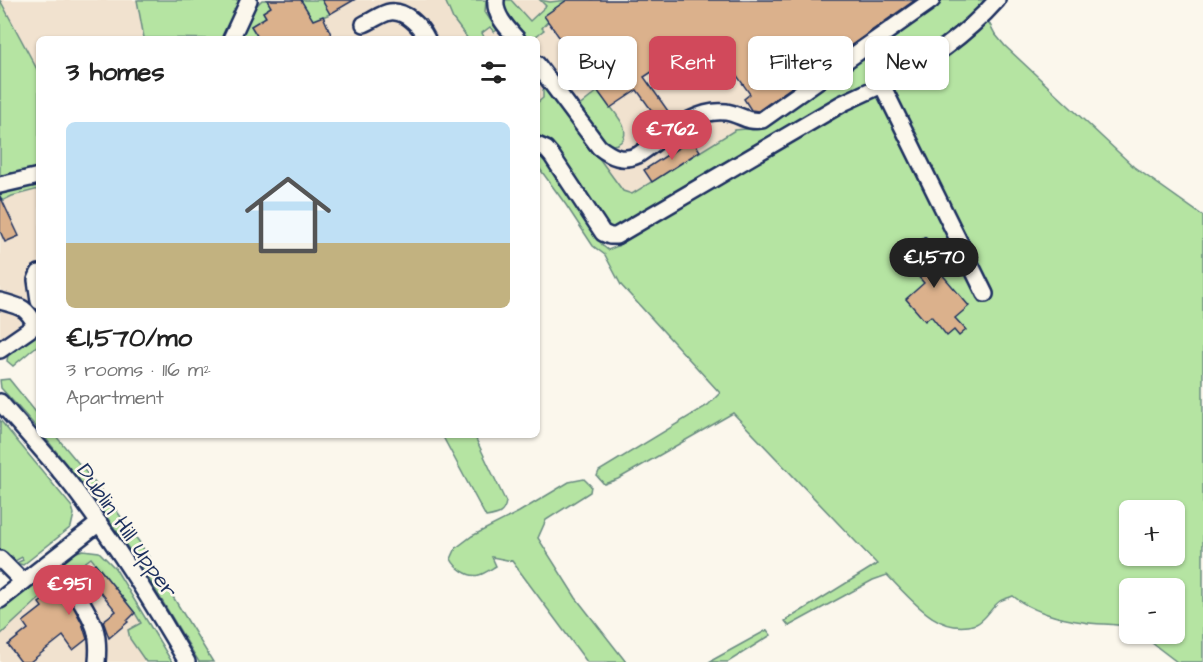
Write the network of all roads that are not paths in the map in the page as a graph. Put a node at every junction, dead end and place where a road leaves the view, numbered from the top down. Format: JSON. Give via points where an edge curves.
{"nodes":[{"id":1,"x":249,"y":0,"type":"edge"},
{"id":2,"x":496,"y":0,"type":"edge"},
{"id":3,"x":932,"y":0,"type":"edge"},
{"id":4,"x":997,"y":0,"type":"edge"},
{"id":5,"x":364,"y":24,"type":"dead end"},
{"id":6,"x":232,"y":36,"type":"edge"},
{"id":7,"x":426,"y":36,"type":"edge"},
{"id":8,"x":514,"y":36,"type":"edge"},
{"id":9,"x":949,"y":44,"type":"edge"},
{"id":10,"x":540,"y":68,"type":"edge"},
{"id":11,"x":870,"y":90,"type":"edge"},
{"id":12,"x":885,"y":90,"type":"edge"},
{"id":13,"x":540,"y":146,"type":"edge"},
{"id":14,"x":36,"y":177,"type":"edge"},
{"id":15,"x":0,"y":185,"type":"edge"},
{"id":16,"x":985,"y":294,"type":"dead end"},
{"id":17,"x":0,"y":301,"type":"edge"},
{"id":18,"x":36,"y":323,"type":"edge"},
{"id":19,"x":36,"y":325,"type":"edge"},
{"id":20,"x":0,"y":350,"type":"edge"},
{"id":21,"x":0,"y":402,"type":"edge"},
{"id":22,"x":99,"y":523,"type":"junction"},
{"id":23,"x":0,"y":559,"type":"edge"},
{"id":24,"x":23,"y":582,"type":"junction"},
{"id":25,"x":76,"y":594,"type":"dead end"},
{"id":26,"x":0,"y":600,"type":"edge"},
{"id":27,"x":97,"y":662,"type":"edge"},
{"id":28,"x":187,"y":662,"type":"edge"}],
"edges":[{"from":1,"to":6,"type":"street"},
{"from":2,"to":8,"type":"street","via":[[497,12]]},
{"from":3,"to":10,"type":"street","via":[[762,120],[753,122],[727,112],[712,112],[692,118],[629,159],[610,156],[599,147]]},
{"from":4,"to":9,"type":"street"},
{"from":5,"to":7,"type":"street","via":[[390,12],[403,14]]},
{"from":11,"to":13,"type":"street","via":[[616,236],[603,233],[552,156]]},
{"from":12,"to":16,"type":"street"},
{"from":14,"to":15,"type":"street"},
{"from":17,"to":18,"type":"street","via":[[28,311]]},
{"from":19,"to":20,"type":"street"},
{"from":21,"to":22,"type":"street","name":"Dublin Hill Upper"},
{"from":22,"to":24,"type":"street"},
{"from":22,"to":28,"type":"street","name":"Dublin Hill Upper"},
{"from":23,"to":24,"type":"street"},
{"from":24,"to":26,"type":"street"},
{"from":25,"to":27,"type":"street","via":[[96,629]]}]}
